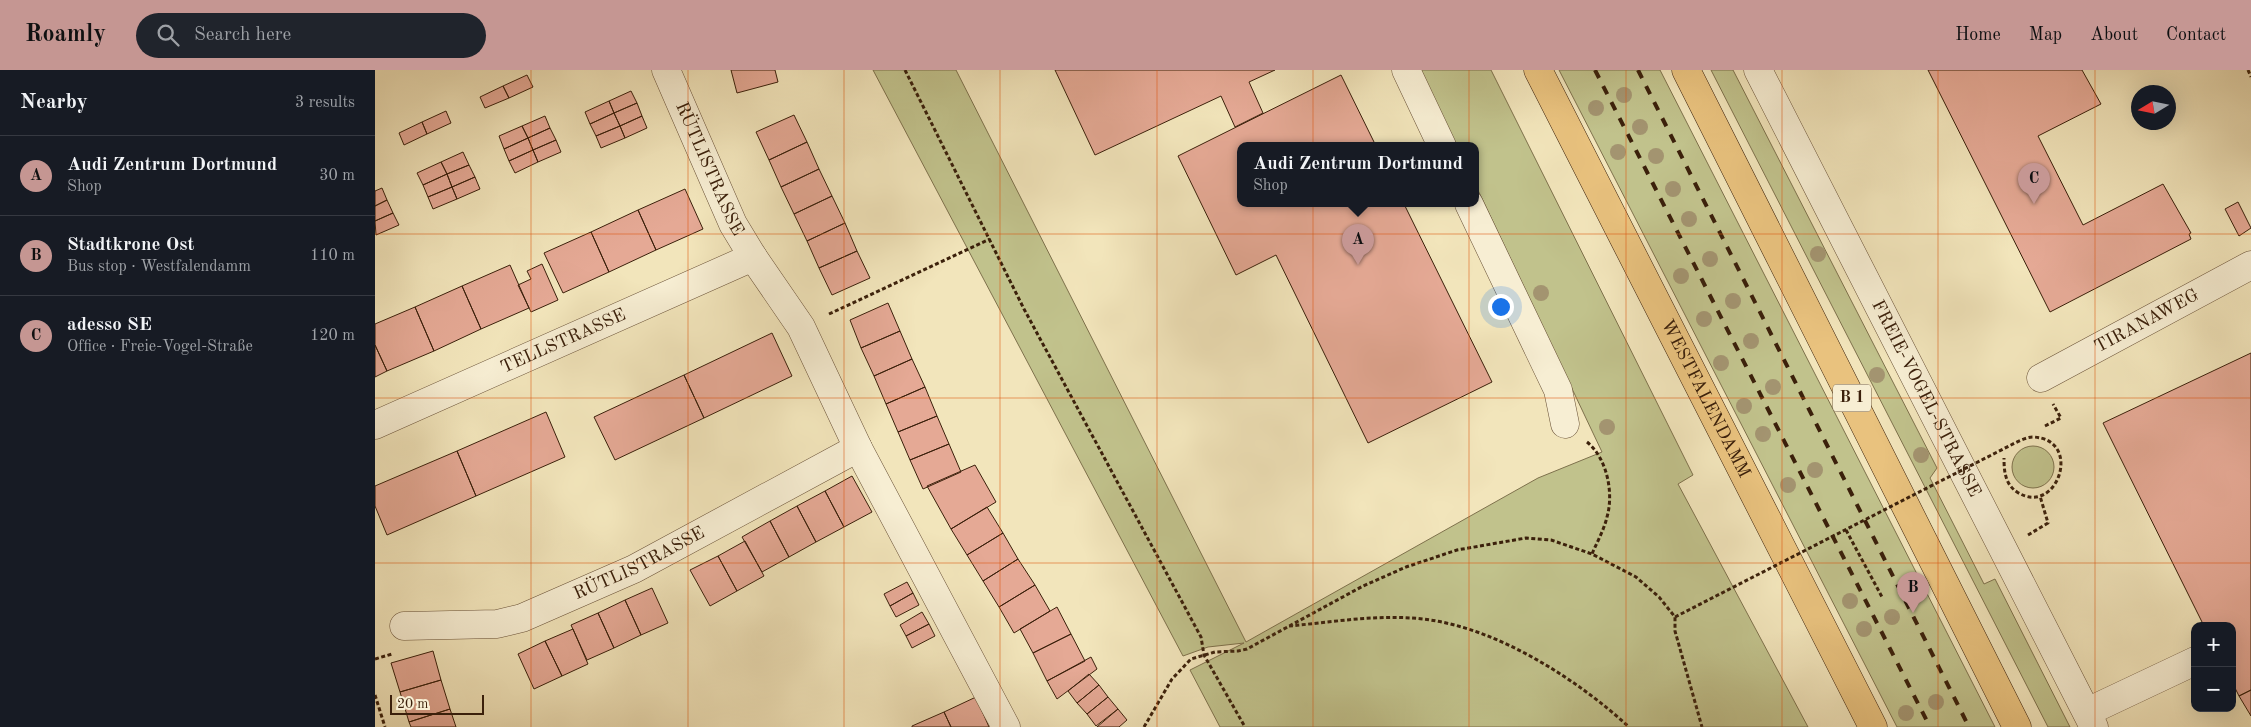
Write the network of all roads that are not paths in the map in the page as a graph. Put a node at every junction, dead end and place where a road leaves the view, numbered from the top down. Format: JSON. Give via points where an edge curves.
{"nodes":[{"id":1,"x":666,"y":70,"type":"edge"},
{"id":2,"x":1405,"y":70,"type":"edge"},
{"id":3,"x":1538,"y":70,"type":"edge"},
{"id":4,"x":1686,"y":70,"type":"edge"},
{"id":5,"x":1758,"y":70,"type":"edge"},
{"id":6,"x":1440,"y":142,"type":"edge"},
{"id":7,"x":1470,"y":207,"type":"edge"},
{"id":8,"x":753,"y":257,"type":"junction"},
{"id":9,"x":2251,"y":265,"type":"edge"},
{"id":10,"x":2041,"y":378,"type":"dead end"},
{"id":11,"x":1565,"y":424,"type":"dead end"},
{"id":12,"x":375,"y":425,"type":"edge"},
{"id":13,"x":859,"y":448,"type":"junction"},
{"id":14,"x":404,"y":626,"type":"dead end"},
{"id":15,"x":2191,"y":663,"type":"edge"},
{"id":16,"x":2091,"y":719,"type":"edge"},
{"id":17,"x":1869,"y":723,"type":"edge"},
{"id":18,"x":1007,"y":727,"type":"edge"},
{"id":19,"x":2017,"y":727,"type":"edge"}],
"edges":[{"from":1,"to":8,"type":"street","name":"RÜTLISTRASSE","via":[[733,224]]},
{"from":2,"to":6,"type":"street"},
{"from":3,"to":17,"type":"highway","name":"WESTFALENDAMM"},
{"from":4,"to":19,"type":"highway","number":"B 1"},
{"from":5,"to":16,"type":"street","name":"FREIE-VOGEL-STRASSE"},
{"from":7,"to":11,"type":"street","via":[[1558,390]]},
{"from":8,"to":12,"type":"street","name":"TELLSTRASSE"},
{"from":8,"to":13,"type":"street","name":"RÜTLISTRASSE","via":[[801,327]]},
{"from":9,"to":10,"type":"street","name":"TIRANAWEG"},
{"from":13,"to":14,"type":"street","name":"RÜTLISTRASSE","via":[[634,569],[522,618],[497,624]]},
{"from":13,"to":18,"type":"street","name":"RÜTLISTRASSE"},
{"from":15,"to":16,"type":"street"}]}
